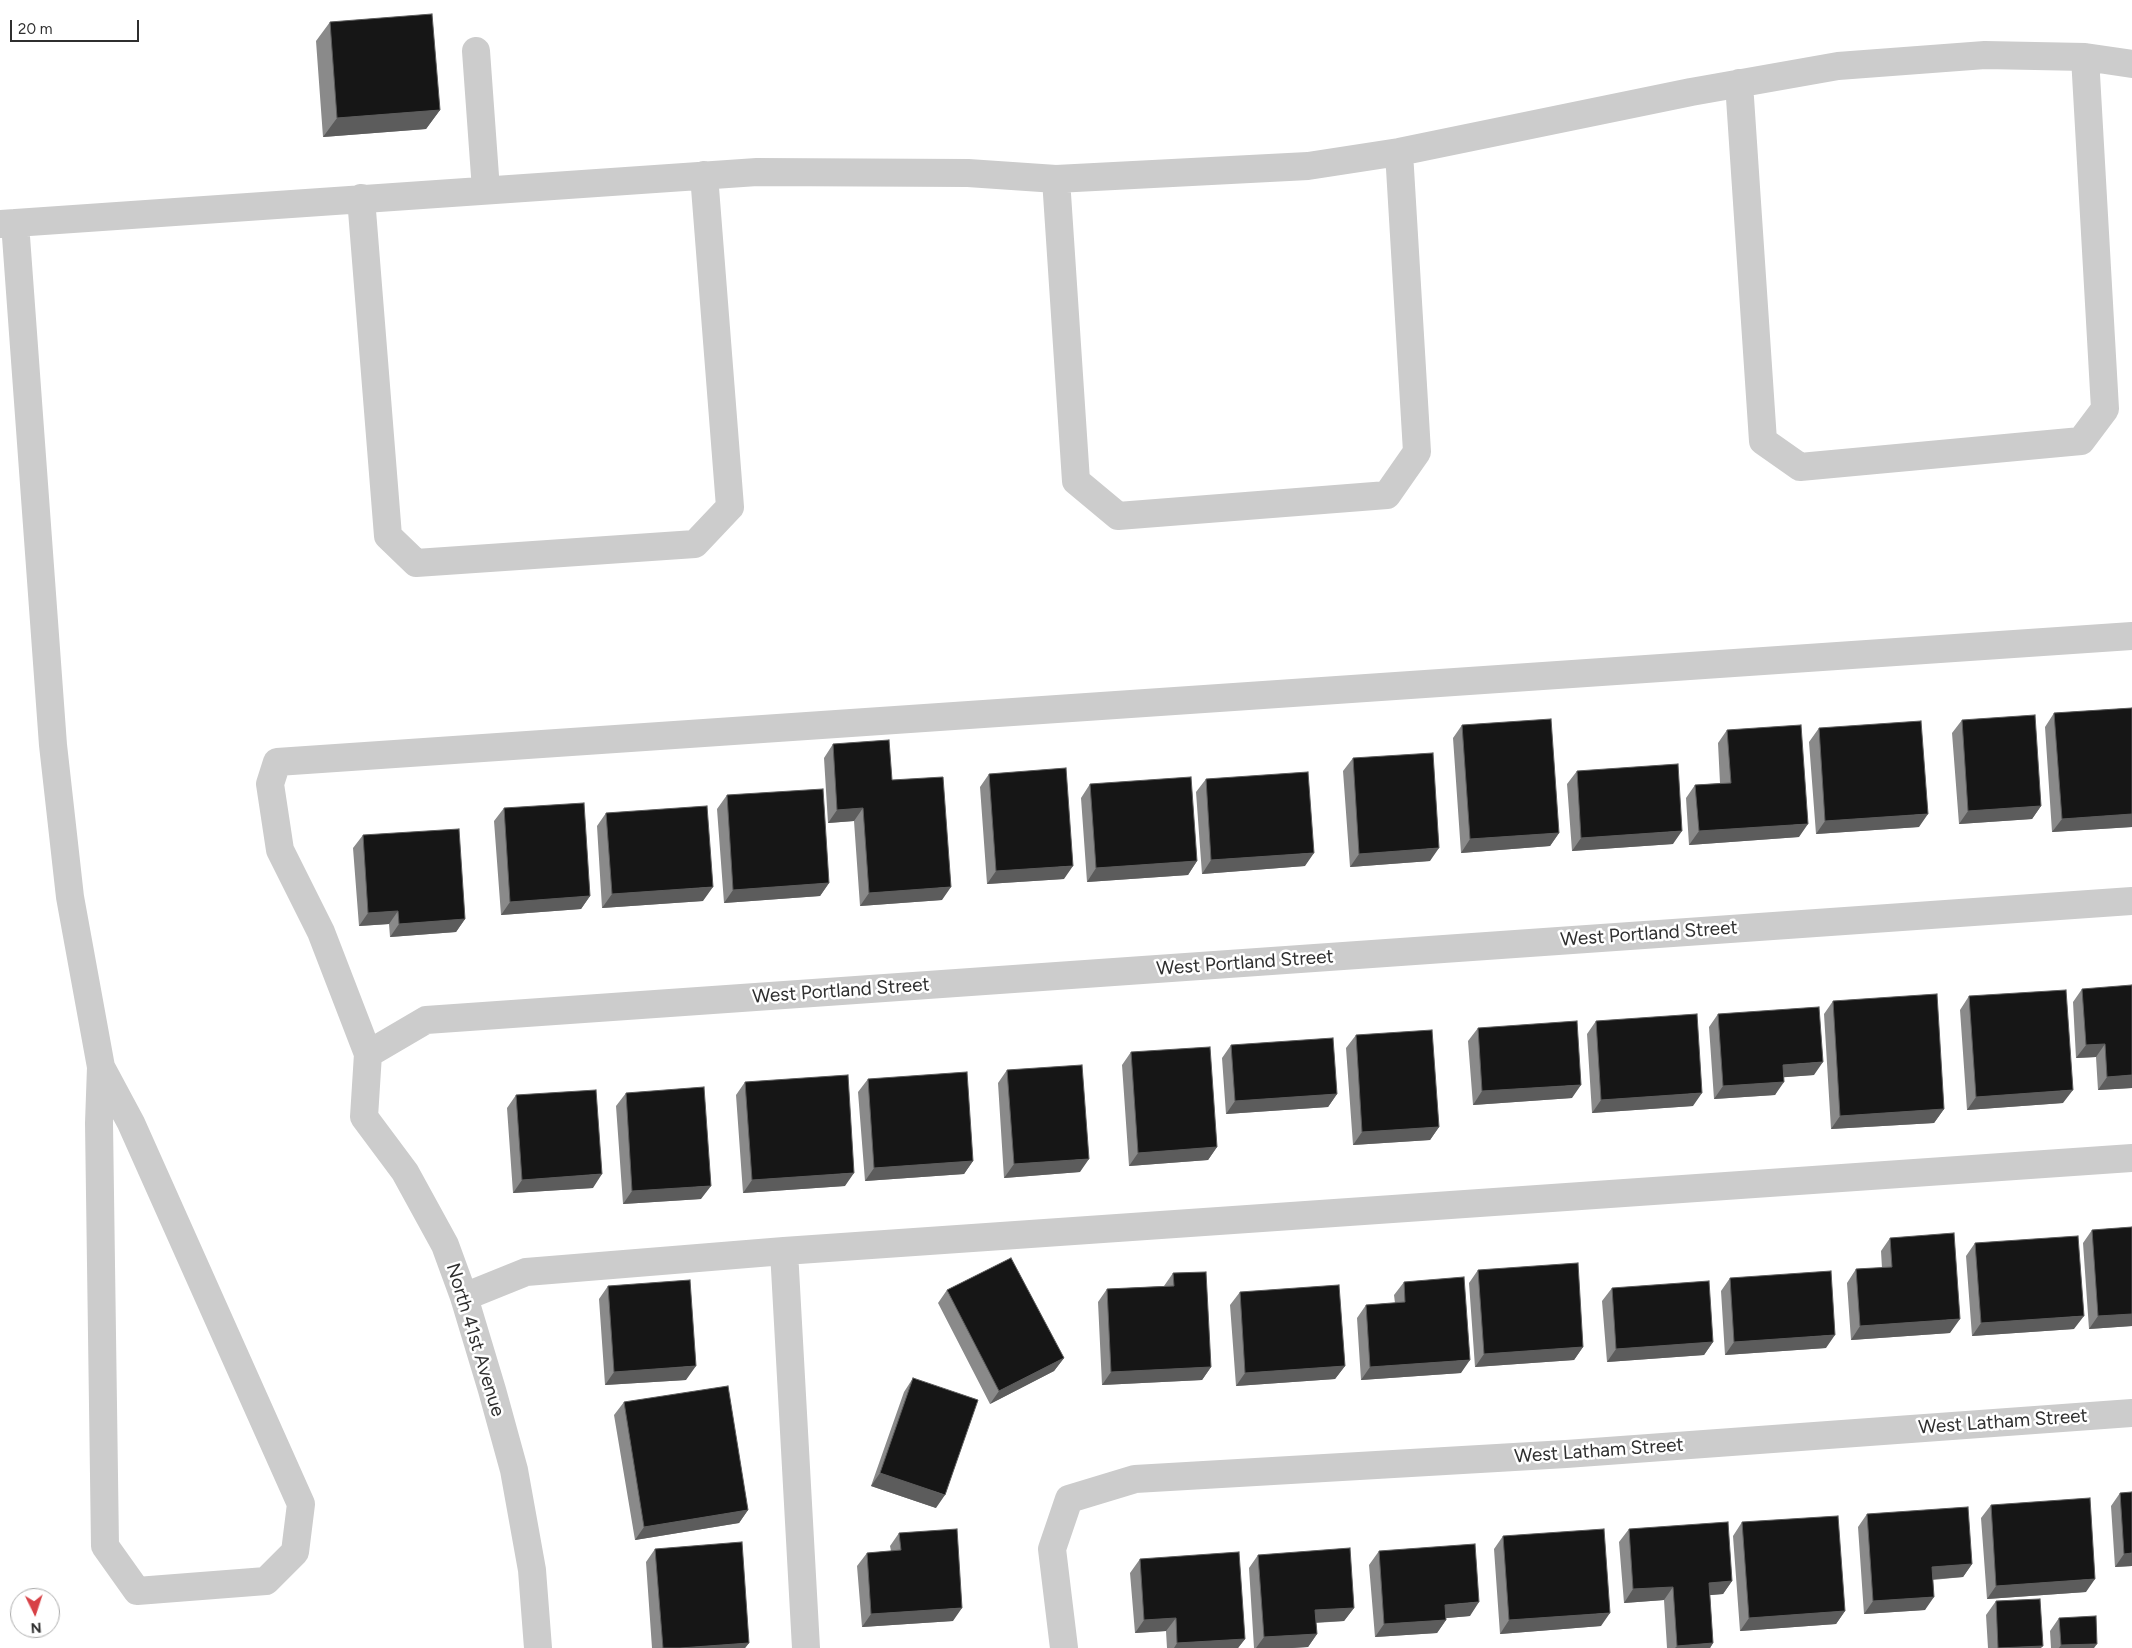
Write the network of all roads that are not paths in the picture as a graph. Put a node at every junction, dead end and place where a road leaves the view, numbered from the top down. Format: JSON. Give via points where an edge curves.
{"nodes":[{"id":1,"x":476,"y":51,"type":"dead end"},
{"id":2,"x":2085,"y":57,"type":"junction"},
{"id":3,"x":2132,"y":64,"type":"edge"},
{"id":4,"x":1739,"y":83,"type":"junction"},
{"id":5,"x":1399,"y":152,"type":"junction"},
{"id":6,"x":704,"y":175,"type":"junction"},
{"id":7,"x":1056,"y":179,"type":"junction"},
{"id":8,"x":486,"y":190,"type":"junction"},
{"id":9,"x":361,"y":198,"type":"junction"},
{"id":10,"x":7,"y":223,"type":"edge"},
{"id":11,"x":2132,"y":636,"type":"edge"},
{"id":12,"x":2132,"y":901,"type":"edge"},
{"id":13,"x":368,"y":1054,"type":"junction"},
{"id":14,"x":101,"y":1067,"type":"junction"},
{"id":15,"x":2132,"y":1158,"type":"edge"},
{"id":16,"x":784,"y":1251,"type":"junction"},
{"id":17,"x":464,"y":1297,"type":"junction"},
{"id":18,"x":2132,"y":1413,"type":"edge"},
{"id":19,"x":538,"y":1648,"type":"edge"},
{"id":20,"x":806,"y":1648,"type":"edge"},
{"id":21,"x":1064,"y":1648,"type":"edge"}],
"edges":[{"from":1,"to":8,"type":"street"},
{"from":2,"to":3,"type":"street"},
{"from":2,"to":4,"type":"street","via":[[1985,55],[1838,66]]},
{"from":2,"to":4,"type":"street","via":[[2105,410],[2081,441],[1800,467],[1763,441]]},
{"from":4,"to":5,"type":"street"},
{"from":5,"to":7,"type":"street","via":[[1308,166]]},
{"from":5,"to":7,"type":"street","via":[[1417,452],[1387,496],[1118,516],[1076,481]]},
{"from":6,"to":7,"type":"street","via":[[757,172],[968,173]]},
{"from":6,"to":8,"type":"street"},
{"from":6,"to":9,"type":"street","via":[[730,507],[695,544],[416,563],[388,536]]},
{"from":8,"to":9,"type":"street"},
{"from":9,"to":10,"type":"street"},
{"from":10,"to":14,"type":"street","via":[[52,745],[70,897]]},
{"from":11,"to":13,"type":"street","via":[[277,762],[270,784],[280,850],[321,932]]},
{"from":12,"to":13,"type":"street","name":"West Portland Street","via":[[426,1020]]},
{"from":13,"to":17,"type":"street","name":"North 41st Avenue","via":[[364,1117],[409,1180],[445,1245]]},
{"from":14,"to":14,"type":"street","via":[[105,1546],[137,1591],[266,1581],[295,1552],[301,1504],[131,1123]]},
{"from":15,"to":16,"type":"street"},
{"from":16,"to":17,"type":"street","via":[[526,1272]]},
{"from":16,"to":20,"type":"street"},
{"from":17,"to":19,"type":"street","name":"North 41st Avenue","via":[[514,1470],[532,1570]]},
{"from":18,"to":21,"type":"street","name":"West Latham Street","via":[[1566,1454],[1135,1478],[1069,1499],[1052,1550]]}]}
